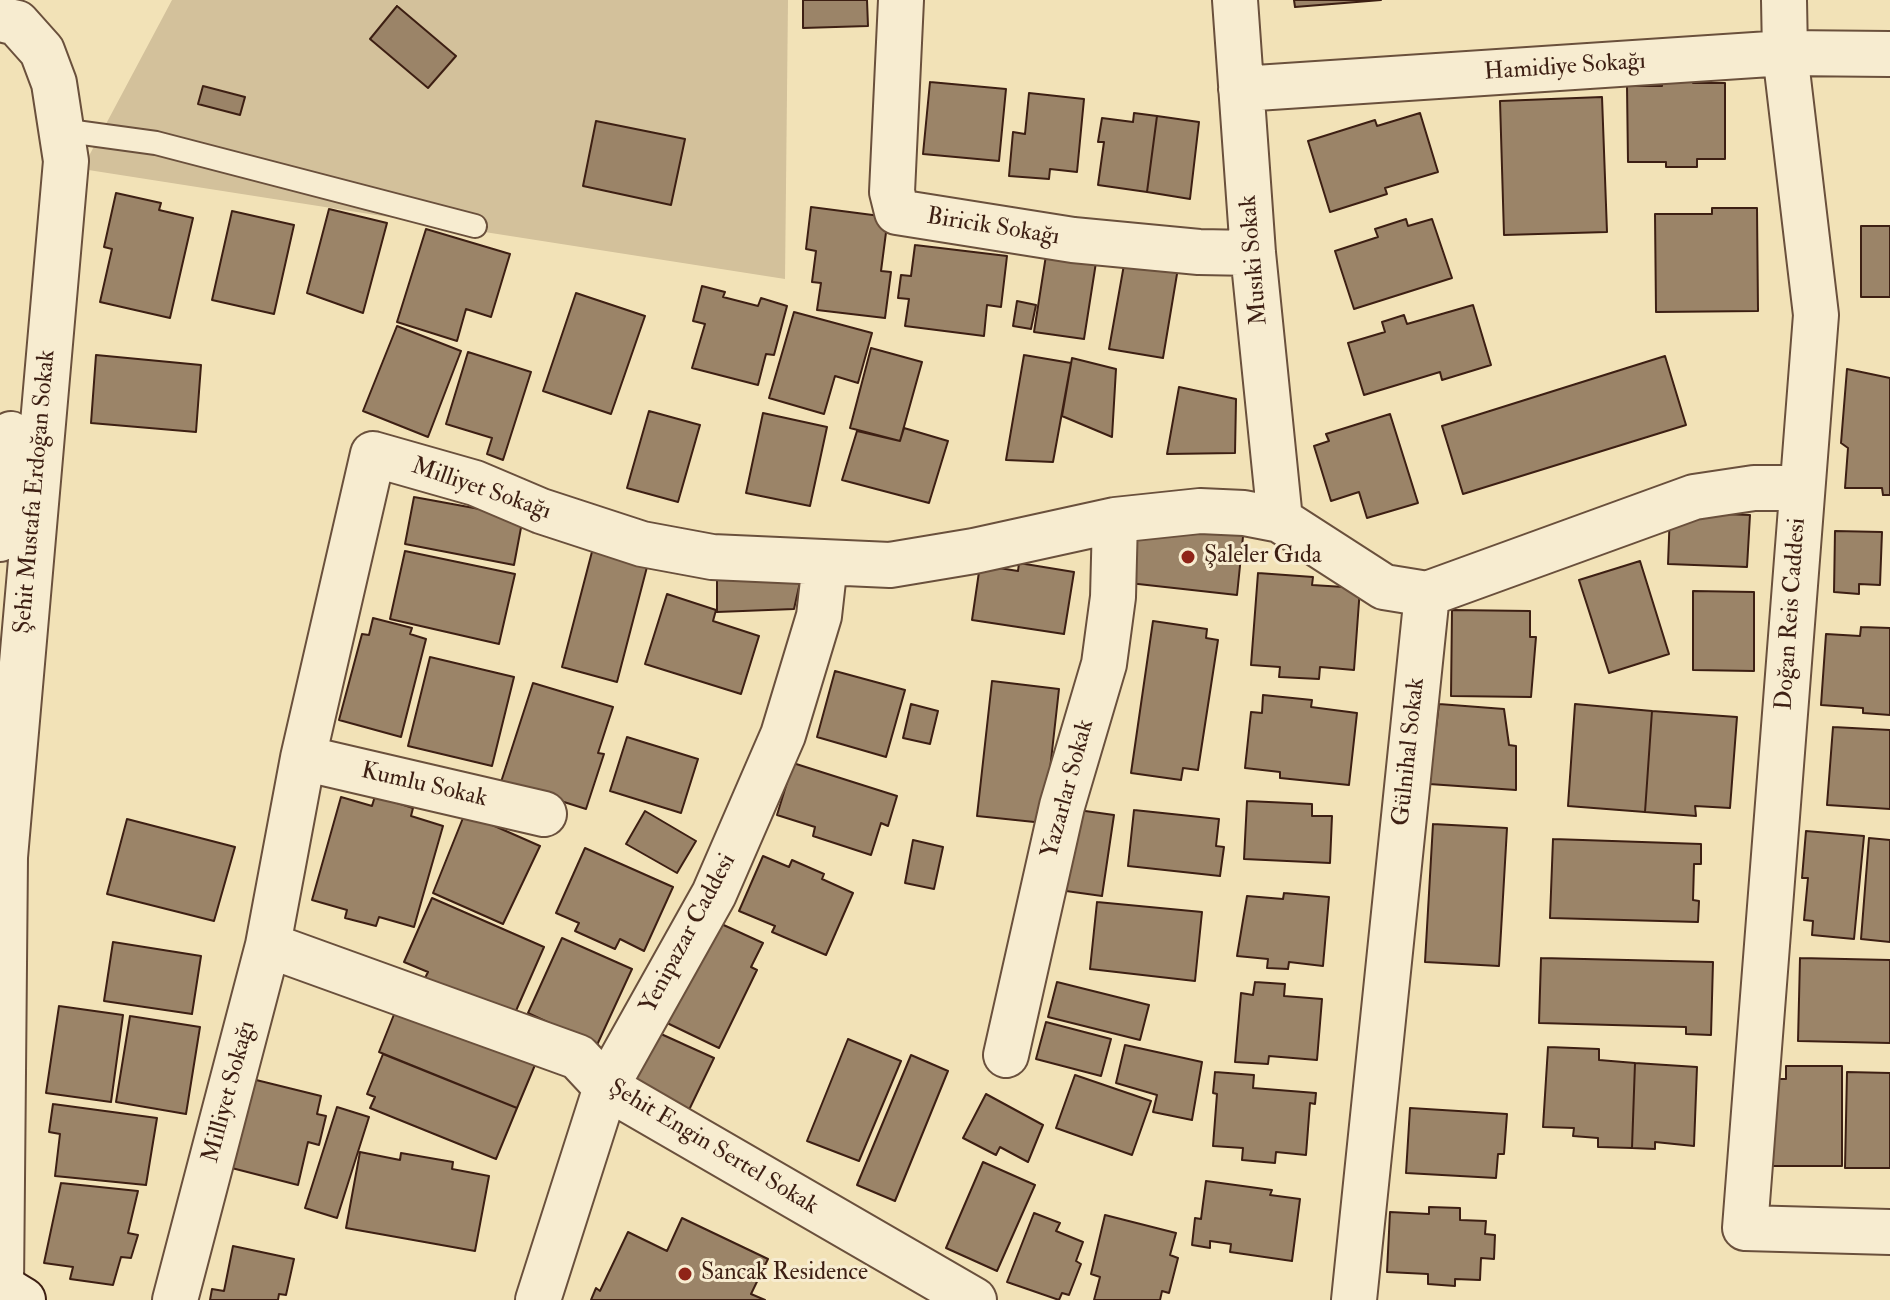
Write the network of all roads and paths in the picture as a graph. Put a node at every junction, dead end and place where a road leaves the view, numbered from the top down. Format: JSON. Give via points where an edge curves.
{"nodes":[{"id":1,"x":901,"y":0,"type":"edge"},
{"id":2,"x":1235,"y":0,"type":"edge"},
{"id":3,"x":1784,"y":0,"type":"edge"},
{"id":4,"x":0,"y":19,"type":"edge"},
{"id":5,"x":1785,"y":53,"type":"junction"},
{"id":6,"x":1890,"y":54,"type":"edge"},
{"id":7,"x":54,"y":83,"type":"junction"},
{"id":8,"x":1241,"y":89,"type":"junction"},
{"id":9,"x":61,"y":130,"type":"junction"},
{"id":10,"x":475,"y":226,"type":"dead end"},
{"id":11,"x":1253,"y":253,"type":"junction"},
{"id":12,"x":1802,"y":488,"type":"junction"},
{"id":13,"x":1115,"y":520,"type":"junction"},
{"id":14,"x":1280,"y":520,"type":"junction"},
{"id":15,"x":0,"y":539,"type":"edge"},
{"id":16,"x":825,"y":563,"type":"junction"},
{"id":17,"x":1427,"y":594,"type":"junction"},
{"id":18,"x":303,"y":758,"type":"junction"},
{"id":19,"x":544,"y":814,"type":"dead end"},
{"id":20,"x":268,"y":945,"type":"junction"},
{"id":21,"x":1006,"y":1055,"type":"dead end"},
{"id":22,"x":606,"y":1087,"type":"junction"},
{"id":23,"x":1890,"y":1232,"type":"edge"},
{"id":24,"x":0,"y":1286,"type":"edge"},
{"id":25,"x":23,"y":1300,"type":"edge"},
{"id":26,"x":175,"y":1300,"type":"edge"},
{"id":27,"x":538,"y":1300,"type":"edge"},
{"id":28,"x":974,"y":1300,"type":"edge"},
{"id":29,"x":1354,"y":1300,"type":"edge"}],
"edges":[{"from":1,"to":11,"type":"street","name":"Biricik Sokağı","via":[[892,192],[897,212],[1073,240]]},
{"from":2,"to":8,"type":"street","name":"Musıki Sokak"},
{"from":3,"to":5,"type":"street","name":"Doğan Reis Caddesi"},
{"from":4,"to":7,"type":"street","name":"Şehit Mustafa Erdoğan Sokak","via":[[17,23],[42,51]]},
{"from":5,"to":6,"type":"street","name":"Hamidiye Sokağı"},
{"from":5,"to":8,"type":"street","name":"Hamidiye Sokağı"},
{"from":5,"to":12,"type":"street","name":"Doğan Reis Caddesi","via":[[1816,315]]},
{"from":7,"to":9,"type":"street","name":"Şehit Mustafa Erdoğan Sokak"},
{"from":7,"to":15,"type":"street","name":"Şehit Mustafa Erdoğan Sokak","via":[[38,151]]},
{"from":8,"to":11,"type":"street","name":"Musıki Sokak"},
{"from":9,"to":10,"type":"lane","via":[[156,143]]},
{"from":9,"to":24,"type":"street","name":"Şehit Mustafa Erdoğan Sokak","via":[[66,161],[5,857]]},
{"from":11,"to":14,"type":"street","name":"Musıki Sokak"},
{"from":12,"to":17,"type":"street","via":[[1694,497]]},
{"from":12,"to":23,"type":"street","name":"Doğan Reis Caddesi","via":[[1745,1228]]},
{"from":13,"to":14,"type":"street","name":"Milliyet Sokağı","via":[[1200,511]]},
{"from":13,"to":16,"type":"street","name":"Milliyet Sokağı","via":[[890,565]]},
{"from":13,"to":21,"type":"street","name":"Yazarlar Sokak","via":[[1104,664],[1062,806]]},
{"from":14,"to":17,"type":"street","name":"Milliyet Sokağı","via":[[1384,587]]},
{"from":16,"to":18,"type":"street","name":"Milliyet Sokağı","via":[[712,557],[642,544],[475,483],[373,454]]},
{"from":16,"to":22,"type":"street","name":"Yenipazar Caddesi","via":[[805,669],[754,807],[714,894]]},
{"from":17,"to":29,"type":"street","name":"Gülnihal Sokak"},
{"from":18,"to":19,"type":"street","name":"Kumlu Sokak"},
{"from":18,"to":20,"type":"street","name":"Milliyet Sokağı"},
{"from":20,"to":22,"type":"street","name":"Şehit Engin Sertel Sokak","via":[[578,1057]]},
{"from":20,"to":26,"type":"street","name":"Milliyet Sokağı"},
{"from":22,"to":27,"type":"street","name":"Yenipazar Caddesi"},
{"from":22,"to":28,"type":"street","name":"Şehit Engin Sertel Sokak"},
{"from":24,"to":25,"type":"street"}]}
